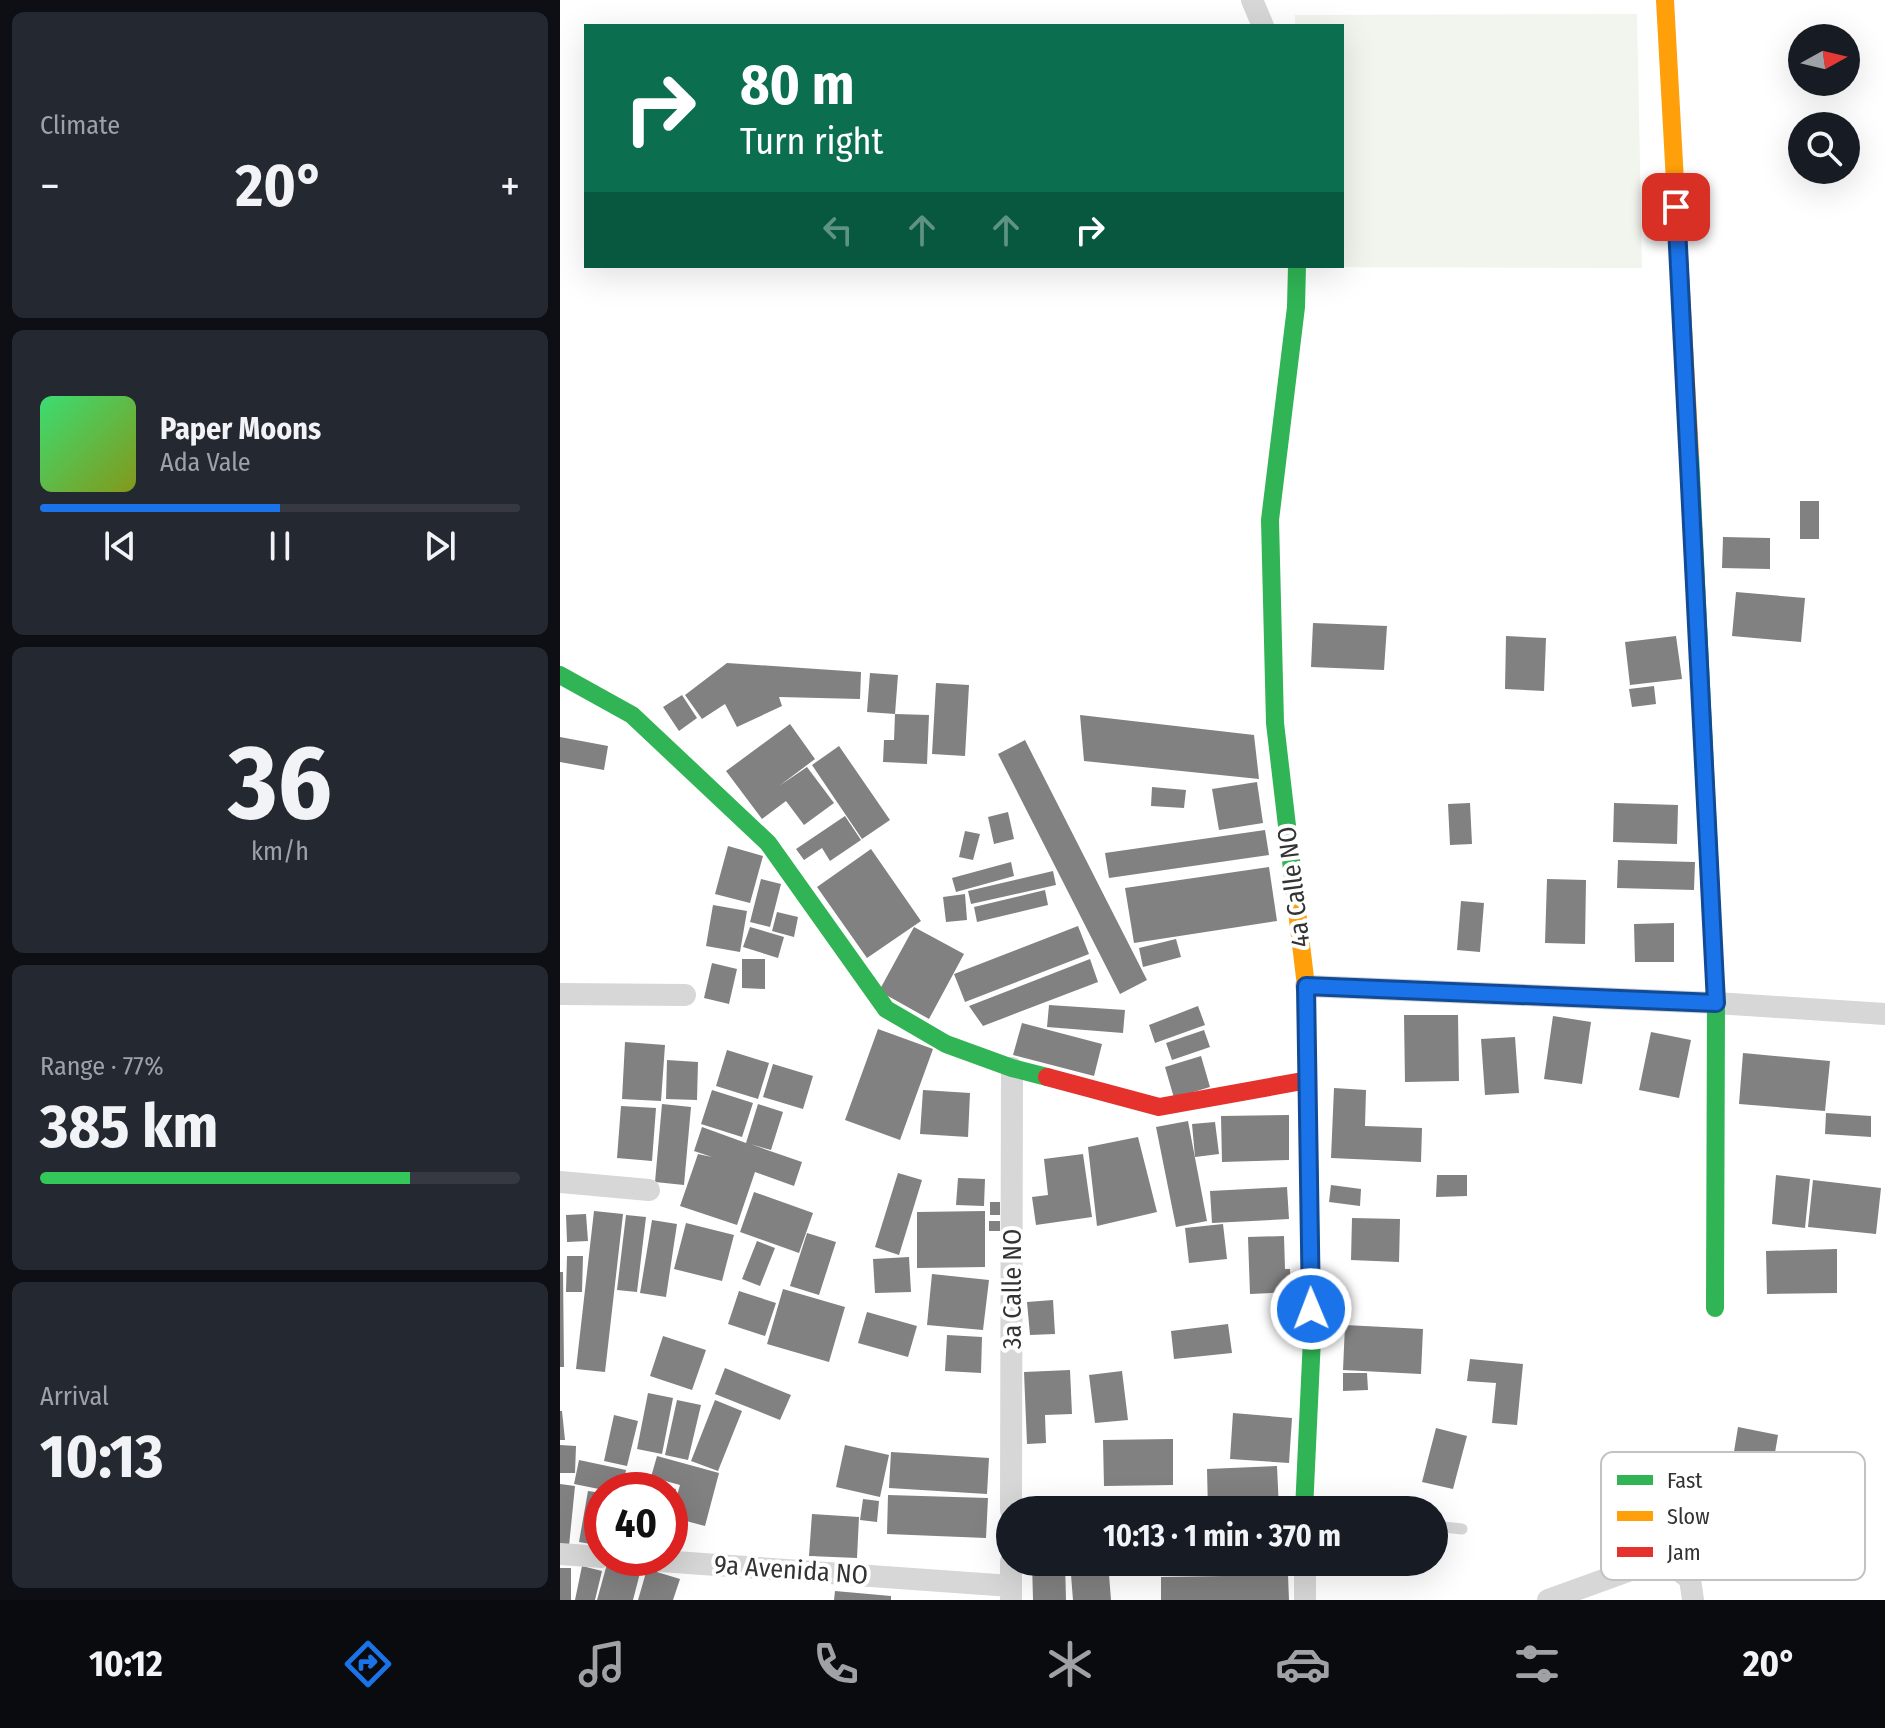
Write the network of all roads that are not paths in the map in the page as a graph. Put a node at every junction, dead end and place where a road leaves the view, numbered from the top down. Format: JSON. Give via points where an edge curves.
{"nodes":[{"id":1,"x":1252,"y":0,"type":"edge"},
{"id":2,"x":1665,"y":0,"type":"edge"},
{"id":3,"x":1262,"y":24,"type":"edge"},
{"id":4,"x":1297,"y":268,"type":"edge"},
{"id":5,"x":560,"y":675,"type":"edge"},
{"id":6,"x":1306,"y":986,"type":"junction"},
{"id":7,"x":560,"y":994,"type":"edge"},
{"id":8,"x":685,"y":995,"type":"dead end"},
{"id":9,"x":1716,"y":1003,"type":"junction"},
{"id":10,"x":1885,"y":1014,"type":"edge"},
{"id":11,"x":1012,"y":1068,"type":"junction"},
{"id":12,"x":1308,"y":1080,"type":"junction"},
{"id":13,"x":560,"y":1182,"type":"edge"},
{"id":14,"x":649,"y":1190,"type":"dead end"},
{"id":15,"x":1715,"y":1308,"type":"dead end"},
{"id":16,"x":1011,"y":1496,"type":"edge"},
{"id":17,"x":1305,"y":1496,"type":"edge"},
{"id":18,"x":1448,"y":1528,"type":"edge"},
{"id":19,"x":1462,"y":1529,"type":"dead end"},
{"id":20,"x":560,"y":1554,"type":"edge"},
{"id":21,"x":584,"y":1556,"type":"edge"},
{"id":22,"x":688,"y":1564,"type":"edge"},
{"id":23,"x":1307,"y":1576,"type":"edge"},
{"id":24,"x":1603,"y":1580,"type":"edge"},
{"id":25,"x":1690,"y":1580,"type":"edge"},
{"id":26,"x":1011,"y":1593,"type":"edge"},
{"id":27,"x":1309,"y":1599,"type":"edge"},
{"id":28,"x":1548,"y":1600,"type":"edge"},
{"id":29,"x":1693,"y":1600,"type":"edge"}],
"edges":[{"from":1,"to":3,"type":"street"},
{"from":2,"to":9,"type":"street"},
{"from":4,"to":6,"type":"street","name":"4a Calle NO","via":[[1270,520],[1275,723]]},
{"from":5,"to":11,"type":"street","via":[[632,715],[768,843],[886,1009],[946,1044]]},
{"from":6,"to":9,"type":"street"},
{"from":6,"to":12,"type":"street","name":"4a Calle NO"},
{"from":7,"to":8,"type":"street"},
{"from":9,"to":10,"type":"street"},
{"from":9,"to":15,"type":"street"},
{"from":11,"to":12,"type":"street","via":[[1159,1107]]},
{"from":11,"to":16,"type":"street","name":"3a Calle NO"},
{"from":12,"to":17,"type":"street","name":"4a Calle NO","via":[[1312,1338]]},
{"from":13,"to":14,"type":"street"},
{"from":18,"to":19,"type":"lane"},
{"from":20,"to":21,"type":"street"},
{"from":22,"to":26,"type":"street","name":"9a Avenida NO"},
{"from":23,"to":27,"type":"street"},
{"from":24,"to":28,"type":"street"},
{"from":25,"to":29,"type":"street"}]}
